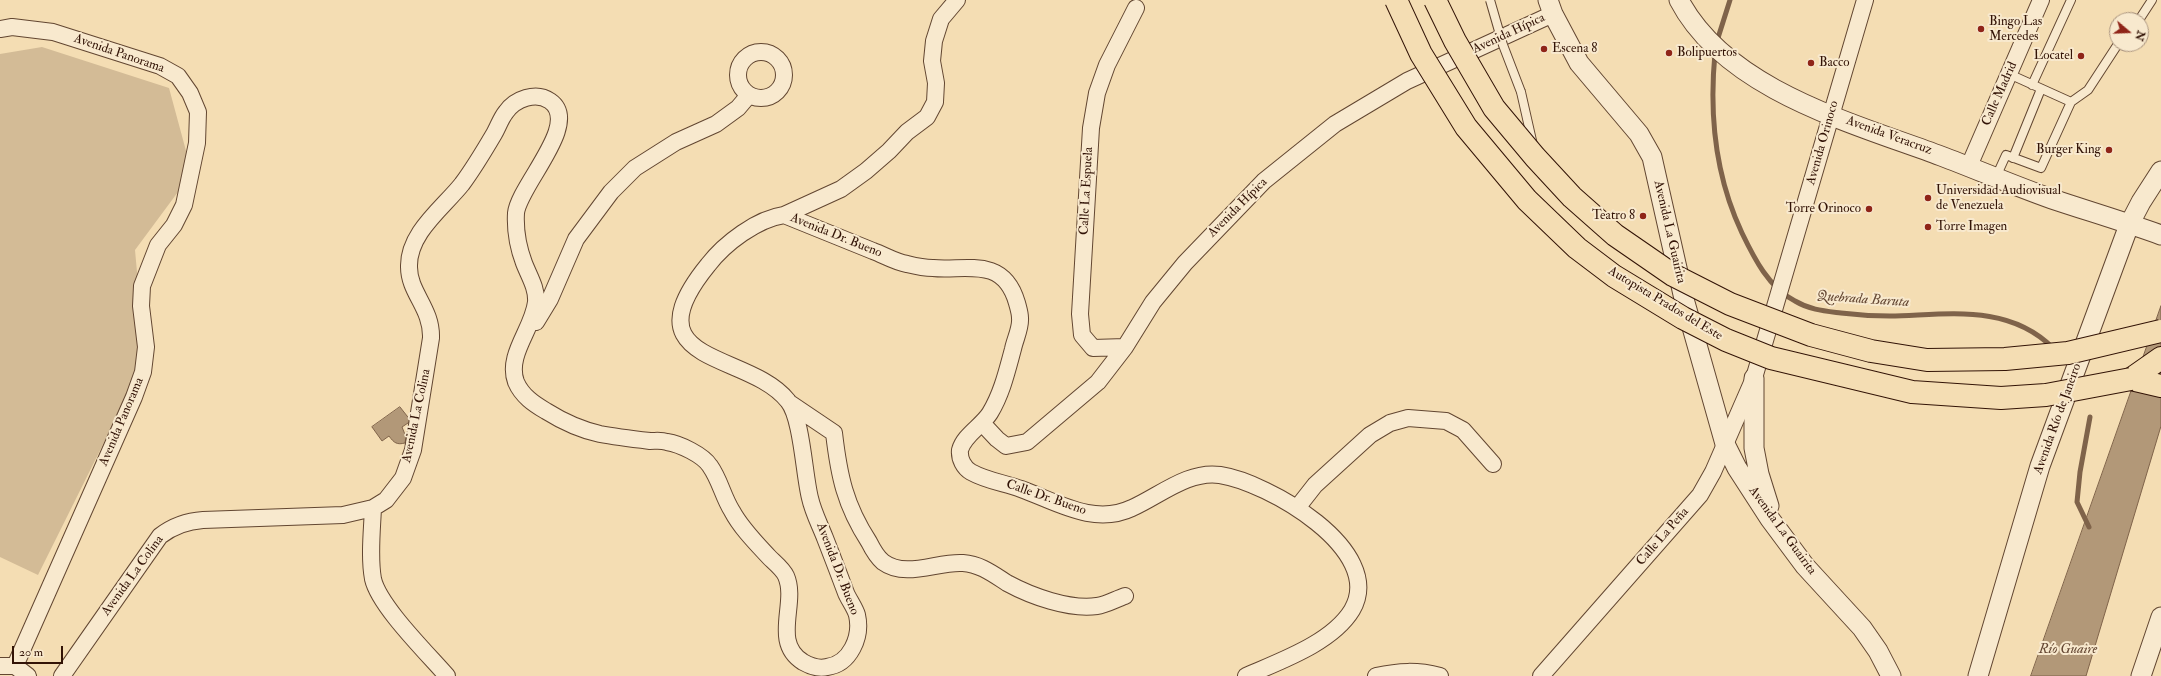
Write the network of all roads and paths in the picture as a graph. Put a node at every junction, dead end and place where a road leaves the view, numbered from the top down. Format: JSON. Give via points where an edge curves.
{"nodes":[{"id":1,"x":957,"y":0,"type":"edge"},
{"id":2,"x":1396,"y":0,"type":"edge"},
{"id":3,"x":1435,"y":0,"type":"edge"},
{"id":4,"x":1490,"y":0,"type":"edge"},
{"id":5,"x":1679,"y":0,"type":"edge"},
{"id":6,"x":1865,"y":0,"type":"edge"},
{"id":7,"x":2041,"y":0,"type":"edge"},
{"id":8,"x":2071,"y":0,"type":"edge"},
{"id":9,"x":2152,"y":0,"type":"edge"},
{"id":10,"x":1550,"y":7,"type":"edge"},
{"id":11,"x":1136,"y":8,"type":"dead end"},
{"id":12,"x":2144,"y":12,"type":"edge"},
{"id":13,"x":0,"y":29,"type":"edge"},
{"id":14,"x":2113,"y":52,"type":"edge"},
{"id":15,"x":2009,"y":74,"type":"junction"},
{"id":16,"x":2032,"y":85,"type":"junction"},
{"id":17,"x":2041,"y":89,"type":"junction"},
{"id":18,"x":749,"y":95,"type":"dead end"},
{"id":19,"x":535,"y":96,"type":"joint"},
{"id":20,"x":2071,"y":102,"type":"junction"},
{"id":21,"x":1831,"y":115,"type":"junction"},
{"id":22,"x":1535,"y":157,"type":"junction"},
{"id":23,"x":2013,"y":158,"type":"junction"},
{"id":24,"x":1969,"y":166,"type":"junction"},
{"id":25,"x":2161,"y":171,"type":"edge"},
{"id":26,"x":1996,"y":177,"type":"junction"},
{"id":27,"x":784,"y":215,"type":"junction"},
{"id":28,"x":2129,"y":225,"type":"junction"},
{"id":29,"x":2160,"y":238,"type":"edge"},
{"id":30,"x":2161,"y":331,"type":"edge"},
{"id":31,"x":1125,"y":347,"type":"junction"},
{"id":32,"x":519,"y":351,"type":"junction"},
{"id":33,"x":2161,"y":358,"type":"edge"},
{"id":34,"x":1754,"y":378,"type":"junction"},
{"id":35,"x":2131,"y":378,"type":"junction"},
{"id":36,"x":2161,"y":386,"type":"edge"},
{"id":37,"x":791,"y":404,"type":"junction"},
{"id":38,"x":982,"y":423,"type":"junction"},
{"id":39,"x":1725,"y":444,"type":"junction"},
{"id":40,"x":1494,"y":464,"type":"dead end"},
{"id":41,"x":373,"y":508,"type":"junction"},
{"id":42,"x":1297,"y":508,"type":"junction"},
{"id":43,"x":1779,"y":531,"type":"junction"},
{"id":44,"x":2005,"y":584,"type":"junction"},
{"id":45,"x":1125,"y":596,"type":"dead end"},
{"id":46,"x":2161,"y":617,"type":"edge"},
{"id":47,"x":7,"y":666,"type":"edge"},
{"id":48,"x":28,"y":676,"type":"edge"},
{"id":49,"x":62,"y":676,"type":"edge"},
{"id":50,"x":447,"y":676,"type":"edge"},
{"id":51,"x":1246,"y":676,"type":"edge"},
{"id":52,"x":1376,"y":676,"type":"edge"},
{"id":53,"x":1440,"y":676,"type":"edge"},
{"id":54,"x":1541,"y":676,"type":"edge"},
{"id":55,"x":1891,"y":676,"type":"edge"},
{"id":56,"x":1967,"y":676,"type":"edge"},
{"id":57,"x":1978,"y":676,"type":"edge"},
{"id":58,"x":2141,"y":676,"type":"edge"}],
"edges":[{"from":1,"to":27,"type":"street","via":[[941,19],[934,41],[932,61],[936,82],[935,102],[927,117],[907,132],[866,171],[841,189]]},
{"from":2,"to":35,"type":"highway","name":"Autopista Prados del Este","bridge":true,"via":[[1421,54],[1466,127],[1527,200],[1577,248],[1614,276],[1683,318],[1726,340],[1771,358],[1912,392],[2001,398],[2046,395]]},
{"from":3,"to":22,"type":"highway","bridge":true,"via":[[1455,41],[1494,108]]},
{"from":4,"to":22,"type":"lane","bridge":true,"via":[[1503,45],[1521,92]]},
{"from":5,"to":21,"type":"street","name":"Avenida Veracruz","via":[[1702,33],[1736,64],[1770,87]]},
{"from":6,"to":21,"type":"street","name":"Avenida Orinoco"},
{"from":7,"to":15,"type":"street","name":"Calle Madrid"},
{"from":8,"to":16,"type":"lane"},
{"from":9,"to":12,"type":"lane"},
{"from":10,"to":31,"type":"street","name":"Avenida Hípica","via":[[1407,82],[1335,124],[1264,181],[1226,218],[1153,302]]},
{"from":10,"to":39,"type":"street","name":"Avenida La Guairita","via":[[1579,63],[1639,134],[1652,157],[1684,299]]},
{"from":11,"to":31,"type":"street","name":"Calle La Espuela","via":[[1107,65],[1097,93],[1091,128],[1080,314],[1082,335],[1093,348]]},
{"from":13,"to":47,"type":"street","name":"Avenida Panorama","via":[[12,27],[53,32],[160,66],[178,76],[190,93],[198,112],[197,143],[184,205],[174,225],[158,245],[142,286],[141,306],[146,347],[143,372],[134,397]]},
{"from":14,"to":20,"type":"lane","via":[[2088,90]]},
{"from":15,"to":16,"type":"lane"},
{"from":15,"to":24,"type":"street","name":"Calle Madrid"},
{"from":16,"to":17,"type":"lane"},
{"from":17,"to":20,"type":"lane"},
{"from":17,"to":23,"type":"lane"},
{"from":18,"to":32,"type":"street","via":[[738,108],[716,124],[676,142],[635,168],[611,192],[576,239],[550,299]]},
{"from":19,"to":32,"type":"street","name":"Avenida Dr. Bueno","via":[[546,97],[556,105],[559,117],[553,144],[534,172],[516,208],[518,243],[536,293],[534,312]]},
{"from":19,"to":41,"type":"street","name":"Avenida La Colina","via":[[522,99],[507,109],[479,160],[464,182],[424,227],[410,254],[410,275],[431,324],[429,356],[413,450],[403,478],[386,500]]},
{"from":20,"to":23,"type":"lane","via":[[2041,168]]},
{"from":21,"to":24,"type":"street","name":"Avenida Veracruz"},
{"from":21,"to":34,"type":"street","name":"Avenida Orinoco","bridge":true},
{"from":22,"to":30,"type":"highway","bridge":true,"via":[[1572,197],[1615,235],[1673,275],[1730,304],[1811,335],[1871,351],[1927,360],[2005,359],[2068,353]]},
{"from":23,"to":26,"type":"lane","via":[[2006,155]]},
{"from":24,"to":26,"type":"street","name":"Avenida Veracruz"},
{"from":25,"to":28,"type":"street","name":"Avenida Río de Janeiro"},
{"from":26,"to":28,"type":"street","name":"Avenida Veracruz"},
{"from":27,"to":37,"type":"street","name":"Avenida Dr. Bueno","via":[[772,217],[741,236],[714,258],[695,281],[686,297],[682,309],[682,324],[685,335],[696,348],[713,359],[776,388]]},
{"from":27,"to":38,"type":"street","name":"Avenida Dr. Bueno","via":[[903,264],[932,268],[978,269],[993,272],[1005,280],[1013,290],[1020,318],[1010,366],[989,414]]},
{"from":28,"to":29,"type":"street","name":"Avenida Veracruz"},
{"from":28,"to":44,"type":"street","name":"Avenida Río de Janeiro","via":[[2040,466]]},
{"from":31,"to":38,"type":"street","name":"Avenida Hípica","via":[[1098,382],[1027,442],[1006,446]]},
{"from":32,"to":37,"type":"street","name":"Avenida Dr. Bueno","via":[[514,366],[519,388],[527,398],[553,416],[594,433],[668,442],[708,462],[732,513],[786,575],[789,595],[787,636],[791,652],[816,668],[830,667],[844,660],[854,647],[857,615],[810,500]]},
{"from":33,"to":35,"type":"highway"},
{"from":34,"to":39,"type":"street","name":"Calle La Peña"},
{"from":34,"to":43,"type":"street","via":[[1754,448],[1759,474]]},
{"from":35,"to":36,"type":"highway"},
{"from":37,"to":45,"type":"street","via":[[834,433],[840,477],[857,524],[883,562],[919,570],[964,563],[987,570],[1032,595],[1060,604],[1097,606]]},
{"from":38,"to":42,"type":"street","name":"Calle Dr. Bueno","via":[[964,443],[960,452],[961,462],[968,471],[1083,514],[1108,515],[1131,509],[1201,474],[1220,475],[1237,480],[1278,496]]},
{"from":39,"to":43,"type":"street","name":"Avenida La Guairita","via":[[1737,468]]},
{"from":39,"to":54,"type":"street","name":"Calle La Peña","via":[[1700,495]]},
{"from":40,"to":42,"type":"street","via":[[1463,430],[1446,421],[1408,418],[1390,423],[1370,435],[1315,485]]},
{"from":41,"to":49,"type":"street","name":"Avenida La Colina","via":[[343,515],[191,521],[169,529],[160,536]]},
{"from":41,"to":50,"type":"street","via":[[373,580],[393,613]]},
{"from":42,"to":51,"type":"street","name":"Calle Dr. Bueno","via":[[1345,551],[1356,570],[1357,596],[1353,609],[1342,622],[1307,650]]},
{"from":43,"to":55,"type":"street","name":"Avenida La Guairita","via":[[1805,566],[1862,628]]},
{"from":44,"to":56,"type":"street","via":[[1983,626]]},
{"from":44,"to":57,"type":"street","name":"Avenida Río de Janeiro"},
{"from":46,"to":58,"type":"street"},
{"from":47,"to":48,"type":"street"},
{"from":52,"to":53,"type":"street","via":[[1402,671]]}]}
